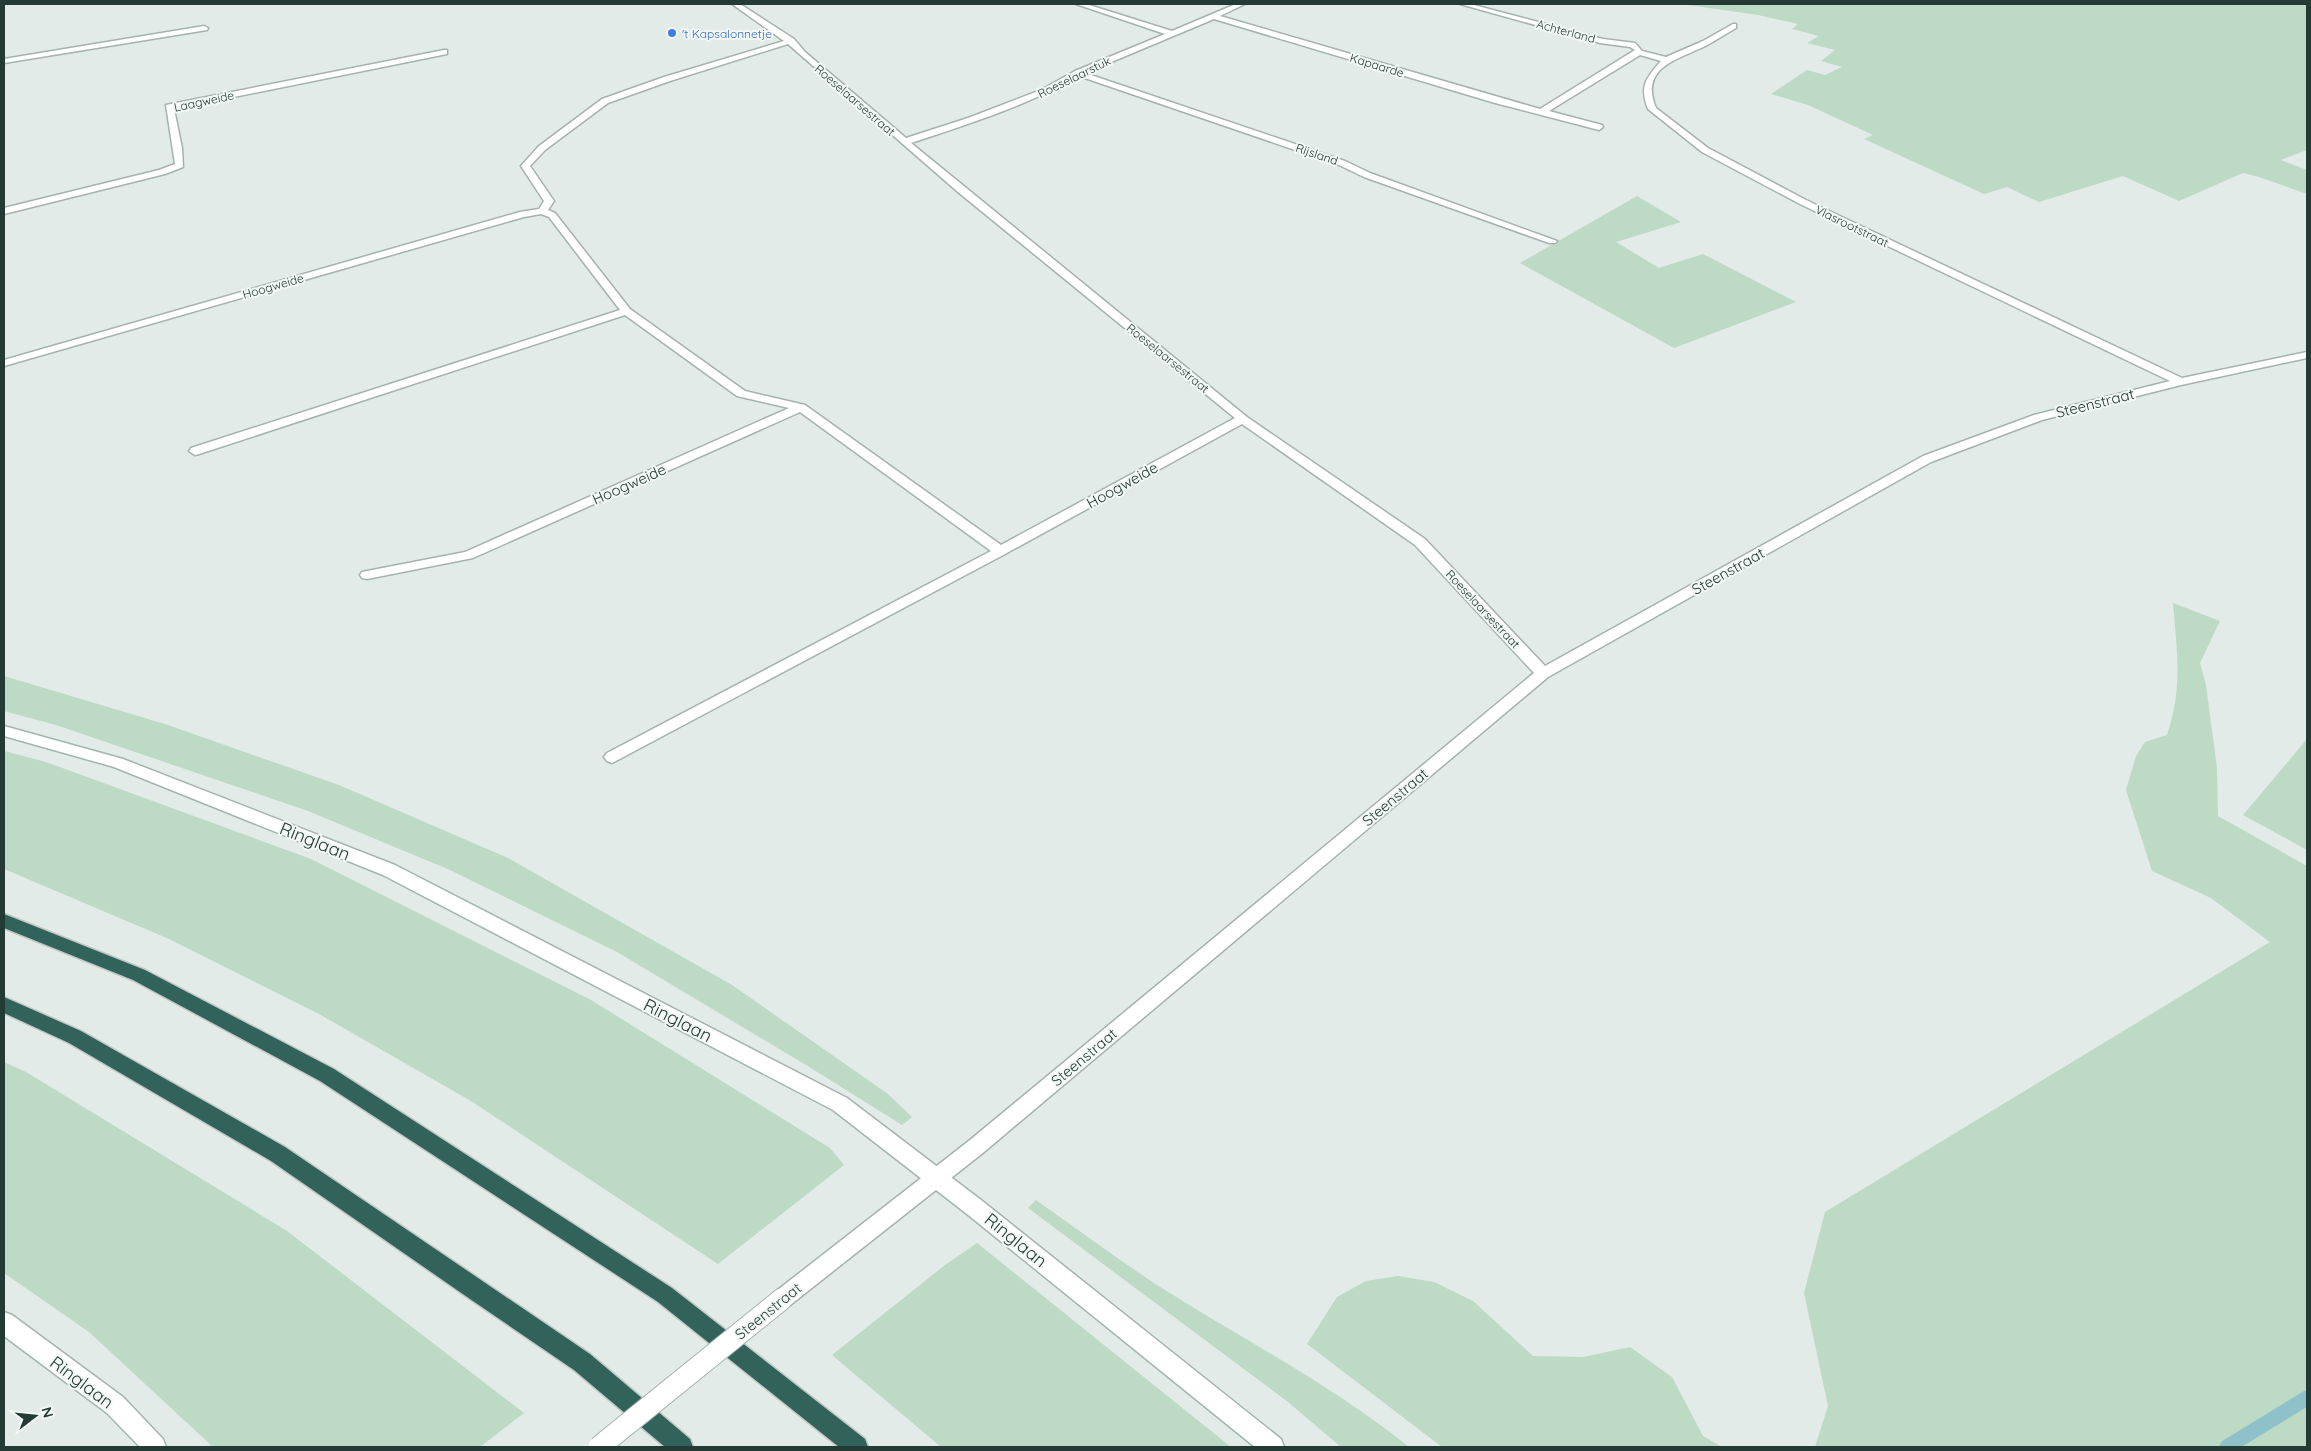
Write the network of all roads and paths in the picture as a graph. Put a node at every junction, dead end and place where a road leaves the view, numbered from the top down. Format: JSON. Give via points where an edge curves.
{"nodes":[{"id":1,"x":735,"y":4,"type":"edge"},
{"id":2,"x":1079,"y":4,"type":"edge"},
{"id":3,"x":1242,"y":4,"type":"edge"},
{"id":4,"x":1463,"y":4,"type":"edge"},
{"id":5,"x":1213,"y":16,"type":"junction"},
{"id":6,"x":1733,"y":26,"type":"dead end"},
{"id":7,"x":204,"y":28,"type":"dead end"},
{"id":8,"x":1171,"y":33,"type":"junction"},
{"id":9,"x":791,"y":41,"type":"junction"},
{"id":10,"x":444,"y":52,"type":"dead end"},
{"id":11,"x":1639,"y":52,"type":"junction"},
{"id":12,"x":1666,"y":60,"type":"junction"},
{"id":13,"x":4,"y":61,"type":"edge"},
{"id":14,"x":1078,"y":73,"type":"junction"},
{"id":15,"x":1542,"y":112,"type":"junction"},
{"id":16,"x":1599,"y":127,"type":"dead end"},
{"id":17,"x":904,"y":142,"type":"junction"},
{"id":18,"x":4,"y":211,"type":"edge"},
{"id":19,"x":542,"y":211,"type":"junction"},
{"id":20,"x":1552,"y":241,"type":"dead end"},
{"id":21,"x":626,"y":311,"type":"junction"},
{"id":22,"x":2307,"y":355,"type":"edge"},
{"id":23,"x":4,"y":363,"type":"edge"},
{"id":24,"x":2181,"y":382,"type":"junction"},
{"id":25,"x":800,"y":407,"type":"junction"},
{"id":26,"x":1243,"y":419,"type":"junction"},
{"id":27,"x":195,"y":451,"type":"dead end"},
{"id":28,"x":1000,"y":551,"type":"junction"},
{"id":29,"x":367,"y":575,"type":"dead end"},
{"id":30,"x":1543,"y":673,"type":"junction"},
{"id":31,"x":4,"y":731,"type":"edge"},
{"id":32,"x":612,"y":757,"type":"dead end"},
{"id":33,"x":4,"y":921,"type":"edge"},
{"id":34,"x":4,"y":1005,"type":"edge"},
{"id":35,"x":937,"y":1179,"type":"junction"},
{"id":36,"x":4,"y":1323,"type":"edge"},
{"id":37,"x":155,"y":1447,"type":"edge"},
{"id":38,"x":599,"y":1447,"type":"edge"},
{"id":39,"x":682,"y":1447,"type":"edge"},
{"id":40,"x":857,"y":1447,"type":"edge"},
{"id":41,"x":1274,"y":1447,"type":"edge"}],
"edges":[{"from":1,"to":9,"type":"street","name":"Roeselaarsestraat"},
{"from":2,"to":8,"type":"street"},
{"from":3,"to":5,"type":"street","name":"Roeselaarstuk"},
{"from":4,"to":11,"type":"street","name":"Achterland","via":[[1603,41],[1632,45]]},
{"from":5,"to":8,"type":"street","name":"Roeselaarstuk"},
{"from":5,"to":15,"type":"street","name":"Kapaarde"},
{"from":6,"to":12,"type":"street","name":"Vlasrootstraat","via":[[1706,43]]},
{"from":7,"to":13,"type":"street"},
{"from":8,"to":14,"type":"street","name":"Roeselaarstuk"},
{"from":9,"to":17,"type":"street","name":"Roeselaarsestraat"},
{"from":9,"to":19,"type":"street","via":[[605,101],[542,148],[525,166],[549,201]]},
{"from":10,"to":18,"type":"street","name":"Laagweide","via":[[169,107],[180,164],[162,172]]},
{"from":11,"to":12,"type":"street","name":"Achterland"},
{"from":11,"to":15,"type":"street"},
{"from":12,"to":24,"type":"street","name":"Vlasrootstraat","via":[[1649,79],[1648,99],[1652,109],[1702,148],[1803,202]]},
{"from":14,"to":17,"type":"street","name":"Roeselaarstuk","via":[[1044,92]]},
{"from":14,"to":20,"type":"street","name":"Rijsland","via":[[1342,163],[1367,175]]},
{"from":15,"to":16,"type":"street","name":"Kapaarde"},
{"from":17,"to":26,"type":"street","name":"Roeselaarsestraat"},
{"from":19,"to":21,"type":"street","via":[[552,215]]},
{"from":19,"to":23,"type":"street","name":"Hoogweide"},
{"from":21,"to":25,"type":"street","via":[[741,394]]},
{"from":21,"to":27,"type":"street"},
{"from":22,"to":24,"type":"street","name":"Steenstraat"},
{"from":24,"to":30,"type":"street","name":"Steenstraat","via":[[2038,417],[1927,459]]},
{"from":25,"to":28,"type":"street"},
{"from":25,"to":29,"type":"street","name":"Hoogweide","via":[[468,555]]},
{"from":26,"to":28,"type":"street","name":"Hoogweide"},
{"from":26,"to":30,"type":"street","name":"Roeselaarsestraat","via":[[1420,542]]},
{"from":28,"to":32,"type":"street","name":"Hoogweide"},
{"from":30,"to":35,"type":"street","name":"Steenstraat"},
{"from":31,"to":35,"type":"street","name":"Ringlaan","via":[[118,763],[389,870],[840,1104]]},
{"from":33,"to":40,"type":"highway","via":[[139,975],[327,1075],[665,1295]]},
{"from":34,"to":39,"type":"highway","via":[[76,1037],[278,1154],[582,1362]]},
{"from":35,"to":38,"type":"street","name":"Steenstraat","bridge":true},
{"from":35,"to":41,"type":"street","name":"Ringlaan"},
{"from":36,"to":37,"type":"street","name":"Ringlaan","via":[[115,1405]]}]}
